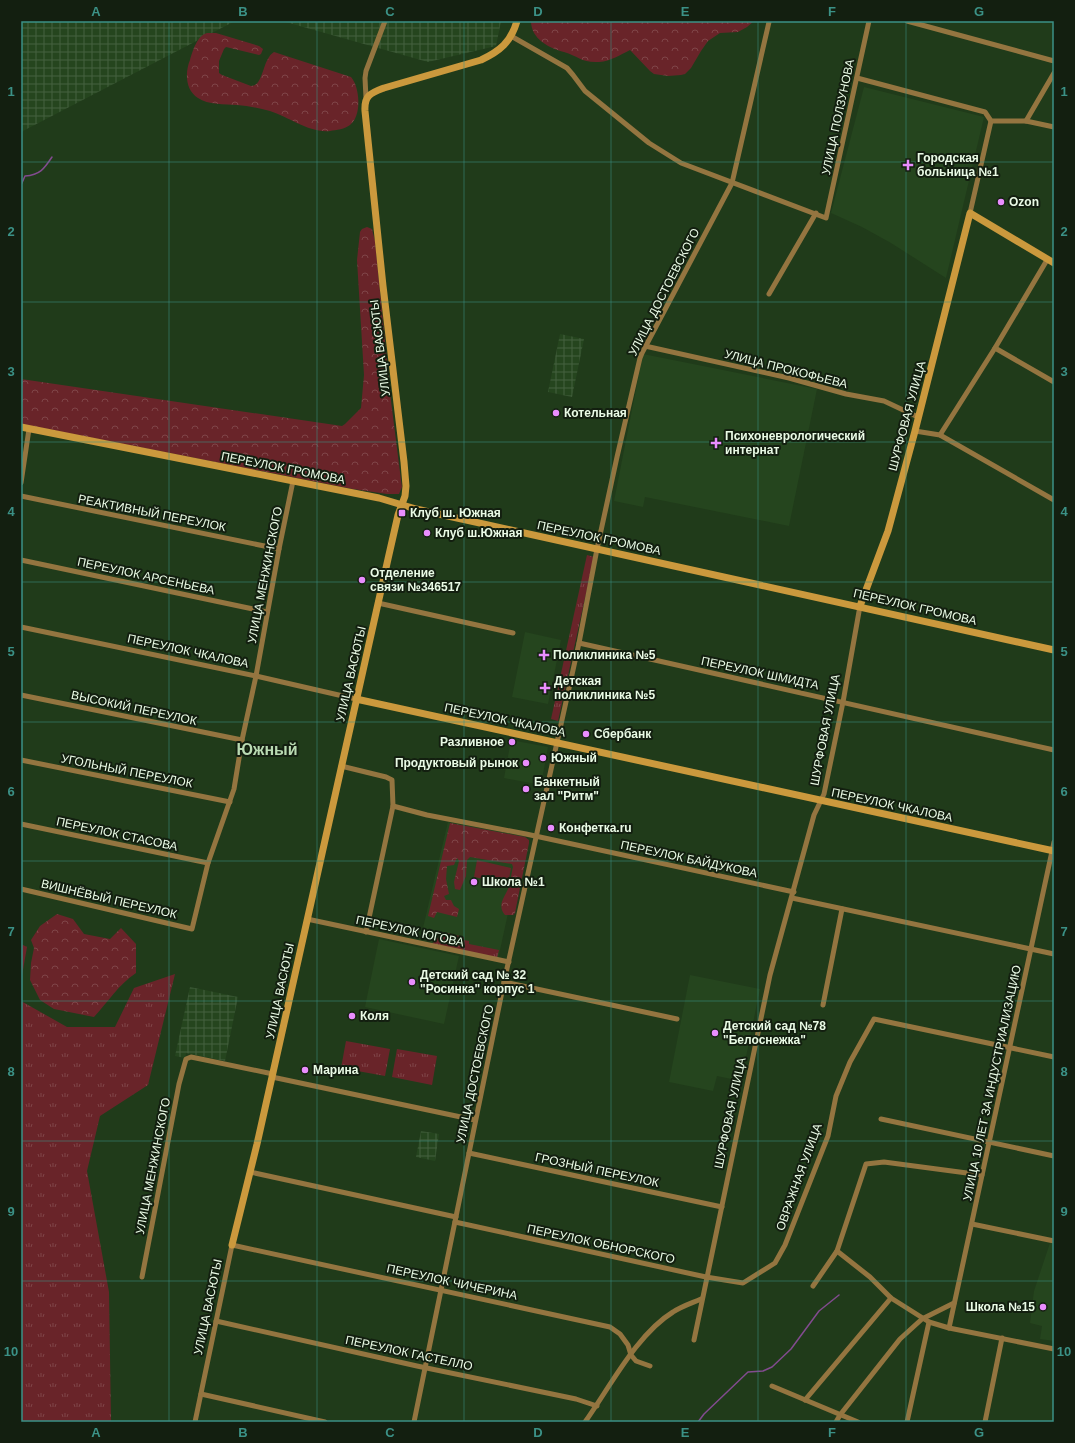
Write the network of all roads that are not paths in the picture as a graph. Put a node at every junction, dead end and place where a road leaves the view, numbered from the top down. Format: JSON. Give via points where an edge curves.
{"nodes":[{"id":1,"x":385,"y":21,"type":"edge"},
{"id":2,"x":517,"y":21,"type":"edge"},
{"id":3,"x":869,"y":21,"type":"edge"},
{"id":4,"x":908,"y":21,"type":"edge"},
{"id":5,"x":768,"y":22,"type":"dead end"},
{"id":6,"x":511,"y":36,"type":"junction"},
{"id":7,"x":1054,"y":61,"type":"edge"},
{"id":8,"x":1054,"y":73,"type":"edge"},
{"id":9,"x":857,"y":78,"type":"junction"},
{"id":10,"x":366,"y":98,"type":"junction"},
{"id":11,"x":991,"y":121,"type":"junction"},
{"id":12,"x":1026,"y":121,"type":"junction"},
{"id":13,"x":1054,"y":127,"type":"edge"},
{"id":14,"x":732,"y":183,"type":"junction"},
{"id":15,"x":816,"y":213,"type":"junction"},
{"id":16,"x":970,"y":213,"type":"junction"},
{"id":17,"x":1051,"y":262,"type":"edge"},
{"id":18,"x":769,"y":294,"type":"dead end"},
{"id":19,"x":645,"y":346,"type":"junction"},
{"id":20,"x":995,"y":348,"type":"junction"},
{"id":21,"x":1054,"y":382,"type":"edge"},
{"id":22,"x":918,"y":417,"type":"junction"},
{"id":23,"x":21,"y":427,"type":"edge"},
{"id":24,"x":29,"y":429,"type":"junction"},
{"id":25,"x":916,"y":431,"type":"junction"},
{"id":26,"x":940,"y":435,"type":"junction"},
{"id":27,"x":293,"y":481,"type":"junction"},
{"id":28,"x":21,"y":483,"type":"edge"},
{"id":29,"x":21,"y":496,"type":"edge"},
{"id":30,"x":1054,"y":500,"type":"edge"},
{"id":31,"x":403,"y":505,"type":"junction"},
{"id":32,"x":279,"y":549,"type":"junction"},
{"id":33,"x":597,"y":549,"type":"junction"},
{"id":34,"x":21,"y":560,"type":"edge"},
{"id":35,"x":378,"y":603,"type":"junction"},
{"id":36,"x":860,"y":606,"type":"junction"},
{"id":37,"x":267,"y":612,"type":"junction"},
{"id":38,"x":21,"y":627,"type":"edge"},
{"id":39,"x":513,"y":633,"type":"dead end"},
{"id":40,"x":579,"y":644,"type":"junction"},
{"id":41,"x":1054,"y":650,"type":"edge"},
{"id":42,"x":256,"y":676,"type":"junction"},
{"id":43,"x":21,"y":695,"type":"edge"},
{"id":44,"x":356,"y":699,"type":"junction"},
{"id":45,"x":843,"y":702,"type":"junction"},
{"id":46,"x":242,"y":740,"type":"junction"},
{"id":47,"x":557,"y":743,"type":"junction"},
{"id":48,"x":1054,"y":750,"type":"edge"},
{"id":49,"x":21,"y":760,"type":"edge"},
{"id":50,"x":342,"y":766,"type":"junction"},
{"id":51,"x":819,"y":801,"type":"junction"},
{"id":52,"x":230,"y":802,"type":"junction"},
{"id":53,"x":393,"y":806,"type":"junction"},
{"id":54,"x":21,"y":824,"type":"edge"},
{"id":55,"x":537,"y":837,"type":"junction"},
{"id":56,"x":1054,"y":842,"type":"edge"},
{"id":57,"x":1053,"y":851,"type":"edge"},
{"id":58,"x":208,"y":863,"type":"junction"},
{"id":59,"x":21,"y":889,"type":"edge"},
{"id":60,"x":793,"y":895,"type":"junction"},
{"id":61,"x":842,"y":908,"type":"junction"},
{"id":62,"x":307,"y":919,"type":"junction"},
{"id":63,"x":192,"y":928,"type":"joint"},
{"id":64,"x":366,"y":932,"type":"junction"},
{"id":65,"x":1031,"y":949,"type":"junction"},
{"id":66,"x":1054,"y":954,"type":"edge"},
{"id":67,"x":509,"y":962,"type":"junction"},
{"id":68,"x":504,"y":982,"type":"junction"},
{"id":69,"x":823,"y":1005,"type":"dead end"},
{"id":70,"x":677,"y":1019,"type":"dead end"},
{"id":71,"x":1010,"y":1047,"type":"junction"},
{"id":72,"x":1054,"y":1057,"type":"edge"},
{"id":73,"x":272,"y":1076,"type":"junction"},
{"id":74,"x":881,"y":1119,"type":"dead end"},
{"id":75,"x":475,"y":1120,"type":"junction"},
{"id":76,"x":989,"y":1142,"type":"junction"},
{"id":77,"x":469,"y":1153,"type":"junction"},
{"id":78,"x":1054,"y":1156,"type":"edge"},
{"id":79,"x":250,"y":1172,"type":"junction"},
{"id":80,"x":982,"y":1175,"type":"junction"},
{"id":81,"x":722,"y":1207,"type":"junction"},
{"id":82,"x":455,"y":1220,"type":"junction"},
{"id":83,"x":972,"y":1224,"type":"junction"},
{"id":84,"x":1054,"y":1241,"type":"edge"},
{"id":85,"x":232,"y":1245,"type":"junction"},
{"id":86,"x":837,"y":1251,"type":"junction"},
{"id":87,"x":142,"y":1277,"type":"dead end"},
{"id":88,"x":706,"y":1277,"type":"junction"},
{"id":89,"x":743,"y":1282,"type":"joint"},
{"id":90,"x":813,"y":1286,"type":"dead end"},
{"id":91,"x":441,"y":1290,"type":"junction"},
{"id":92,"x":890,"y":1298,"type":"junction"},
{"id":93,"x":702,"y":1299,"type":"junction"},
{"id":94,"x":954,"y":1303,"type":"junction"},
{"id":95,"x":922,"y":1319,"type":"junction"},
{"id":96,"x":216,"y":1321,"type":"junction"},
{"id":97,"x":929,"y":1322,"type":"junction"},
{"id":98,"x":949,"y":1328,"type":"junction"},
{"id":99,"x":1002,"y":1338,"type":"junction"},
{"id":100,"x":694,"y":1340,"type":"dead end"},
{"id":101,"x":1054,"y":1349,"type":"edge"},
{"id":102,"x":630,"y":1355,"type":"junction"},
{"id":103,"x":650,"y":1366,"type":"dead end"},
{"id":104,"x":425,"y":1367,"type":"junction"},
{"id":105,"x":772,"y":1386,"type":"dead end"},
{"id":106,"x":201,"y":1394,"type":"junction"},
{"id":107,"x":805,"y":1400,"type":"junction"},
{"id":108,"x":597,"y":1406,"type":"junction"},
{"id":109,"x":840,"y":1415,"type":"junction"},
{"id":110,"x":195,"y":1422,"type":"edge"},
{"id":111,"x":324,"y":1422,"type":"edge"},
{"id":112,"x":414,"y":1422,"type":"edge"},
{"id":113,"x":586,"y":1422,"type":"edge"},
{"id":114,"x":836,"y":1422,"type":"edge"},
{"id":115,"x":858,"y":1422,"type":"edge"},
{"id":116,"x":907,"y":1422,"type":"edge"},
{"id":117,"x":985,"y":1422,"type":"edge"}],
"edges":[{"from":1,"to":10,"type":"street","via":[[366,71]]},
{"from":2,"to":6,"type":"street"},
{"from":3,"to":9,"type":"street","name":"УЛИЦА ПОЛЗУНОВА"},
{"from":4,"to":7,"type":"street"},
{"from":5,"to":14,"type":"street","name":"УЛИЦА ДОСТОЕВСКОГО"},
{"from":6,"to":10,"type":"street","via":[[497,51],[481,60],[384,88]]},
{"from":6,"to":14,"type":"street","via":[[567,68],[585,91],[649,143],[681,164]]},
{"from":8,"to":12,"type":"street"},
{"from":9,"to":11,"type":"street","via":[[985,112]]},
{"from":9,"to":15,"type":"street","name":"УЛИЦА ПОЛЗУНОВА","via":[[826,218]]},
{"from":10,"to":31,"type":"street","name":"УЛИЦА ВАСЮТЫ","via":[[365,111],[383,286],[404,462],[406,486]]},
{"from":11,"to":12,"type":"street"},
{"from":11,"to":16,"type":"street"},
{"from":12,"to":13,"type":"street"},
{"from":14,"to":15,"type":"street"},
{"from":14,"to":19,"type":"street","name":"УЛИЦА ДОСТОЕВСКОГО"},
{"from":15,"to":18,"type":"street"},
{"from":16,"to":17,"type":"street"},
{"from":16,"to":22,"type":"street","name":"ШУРФОВАЯ УЛИЦА"},
{"from":17,"to":20,"type":"street"},
{"from":19,"to":22,"type":"street","name":"УЛИЦА ПРОКОФЬЕВА","via":[[789,378],[846,394],[884,400]]},
{"from":19,"to":33,"type":"street","name":"УЛИЦА ДОСТОЕВСКОГО","via":[[640,358]]},
{"from":20,"to":21,"type":"street"},
{"from":20,"to":26,"type":"street"},
{"from":22,"to":25,"type":"street","name":"ШУРФОВАЯ УЛИЦА"},
{"from":23,"to":24,"type":"street","name":"ПЕРЕУЛОК ГРОМОВА"},
{"from":24,"to":27,"type":"street","name":"ПЕРЕУЛОК ГРОМОВА"},
{"from":24,"to":28,"type":"street"},
{"from":25,"to":26,"type":"street"},
{"from":25,"to":36,"type":"street","name":"ШУРФОВАЯ УЛИЦА","via":[[888,531]]},
{"from":26,"to":30,"type":"street"},
{"from":27,"to":31,"type":"street","name":"ПЕРЕУЛОК ГРОМОВА"},
{"from":27,"to":32,"type":"street","name":"УЛИЦА МЕНЖИНСКОГО"},
{"from":29,"to":32,"type":"street","name":"РЕАКТИВНЫЙ ПЕРЕУЛОК"},
{"from":31,"to":33,"type":"street","name":"ПЕРЕУЛОК ГРОМОВА"},
{"from":31,"to":35,"type":"street","name":"УЛИЦА ВАСЮТЫ","via":[[398,515]]},
{"from":32,"to":37,"type":"street","name":"УЛИЦА МЕНЖИНСКОГО"},
{"from":33,"to":36,"type":"street","name":"ПЕРЕУЛОК ГРОМОВА"},
{"from":33,"to":40,"type":"street","name":"УЛИЦА ДОСТОЕВСКОГО"},
{"from":34,"to":37,"type":"street","name":"ПЕРЕУЛОК АРСЕНЬЕВА"},
{"from":35,"to":39,"type":"street"},
{"from":35,"to":44,"type":"street","name":"УЛИЦА ВАСЮТЫ"},
{"from":36,"to":41,"type":"street","name":"ПЕРЕУЛОК ГРОМОВА"},
{"from":36,"to":45,"type":"street","name":"ШУРФОВАЯ УЛИЦА"},
{"from":37,"to":42,"type":"street","name":"УЛИЦА МЕНЖИНСКОГО"},
{"from":38,"to":42,"type":"street","name":"ПЕРЕУЛОК ЧКАЛОВА"},
{"from":40,"to":45,"type":"street","name":"ПЕРЕУЛОК ШМИДТА"},
{"from":40,"to":47,"type":"street","name":"УЛИЦА ДОСТОЕВСКОГО"},
{"from":42,"to":44,"type":"street","name":"ПЕРЕУЛОК ЧКАЛОВА"},
{"from":42,"to":46,"type":"street","name":"УЛИЦА МЕНЖИНСКОГО"},
{"from":43,"to":46,"type":"street","name":"ВЫСОКИЙ ПЕРЕУЛОК"},
{"from":44,"to":47,"type":"street","name":"ПЕРЕУЛОК ЧКАЛОВА"},
{"from":44,"to":50,"type":"street","name":"УЛИЦА ВАСЮТЫ"},
{"from":45,"to":48,"type":"street","name":"ПЕРЕУЛОК ШМИДТА"},
{"from":45,"to":51,"type":"street","name":"ШУРФОВАЯ УЛИЦА","via":[[824,794]]},
{"from":46,"to":52,"type":"street","name":"УЛИЦА МЕНЖИНСКОГО"},
{"from":47,"to":51,"type":"street","name":"ПЕРЕУЛОК ЧКАЛОВА"},
{"from":47,"to":55,"type":"street","name":"УЛИЦА ДОСТОЕВСКОГО"},
{"from":49,"to":52,"type":"street","name":"УГОЛЬНЫЙ ПЕРЕУЛОК"},
{"from":50,"to":53,"type":"street","via":[[386,776],[392,780]]},
{"from":50,"to":62,"type":"street","name":"УЛИЦА ВАСЮТЫ"},
{"from":51,"to":57,"type":"street","name":"ПЕРЕУЛОК ЧКАЛОВА"},
{"from":51,"to":60,"type":"street","name":"ШУРФОВАЯ УЛИЦА"},
{"from":52,"to":58,"type":"street","name":"УЛИЦА МЕНЖИНСКОГО"},
{"from":53,"to":55,"type":"street","name":"ПЕРЕУЛОК БАЙДУКОВА"},
{"from":53,"to":64,"type":"street"},
{"from":54,"to":58,"type":"street","name":"ПЕРЕУЛОК СТАСОВА"},
{"from":55,"to":60,"type":"street","name":"ПЕРЕУЛОК БАЙДУКОВА"},
{"from":55,"to":67,"type":"street","name":"УЛИЦА ДОСТОЕВСКОГО"},
{"from":56,"to":57,"type":"street","name":"УЛИЦА 10 ЛЕТ ЗА ИНДУСТРИАЛИЗАЦИЮ"},
{"from":57,"to":65,"type":"street","name":"УЛИЦА 10 ЛЕТ ЗА ИНДУСТРИАЛИЗАЦИЮ"},
{"from":58,"to":63,"type":"street","name":"УЛИЦА МЕНЖИНСКОГО"},
{"from":59,"to":63,"type":"street","name":"ВИШНЁВЫЙ ПЕРЕУЛОК"},
{"from":60,"to":61,"type":"street","name":"ПЕРЕУЛОК БАЙДУКОВА"},
{"from":60,"to":81,"type":"street","name":"ШУРФОВАЯ УЛИЦА","via":[[770,975]]},
{"from":61,"to":65,"type":"street","name":"ПЕРЕУЛОК БАЙДУКОВА"},
{"from":61,"to":69,"type":"street"},
{"from":62,"to":64,"type":"street","name":"ПЕРЕУЛОК ЮГОВА"},
{"from":62,"to":73,"type":"street","name":"УЛИЦА ВАСЮТЫ"},
{"from":64,"to":67,"type":"street","name":"ПЕРЕУЛОК ЮГОВА"},
{"from":65,"to":66,"type":"street","name":"ПЕРЕУЛОК БАЙДУКОВА"},
{"from":65,"to":71,"type":"street","name":"УЛИЦА 10 ЛЕТ ЗА ИНДУСТРИАЛИЗАЦИЮ"},
{"from":67,"to":68,"type":"street","name":"УЛИЦА ДОСТОЕВСКОГО"},
{"from":68,"to":70,"type":"street"},
{"from":68,"to":75,"type":"street","name":"УЛИЦА ДОСТОЕВСКОГО"},
{"from":71,"to":72,"type":"street"},
{"from":71,"to":76,"type":"street","name":"УЛИЦА 10 ЛЕТ ЗА ИНДУСТРИАЛИЗАЦИЮ"},
{"from":71,"to":89,"type":"street","name":"ОВРАЖНАЯ УЛИЦА","via":[[874,1019],[850,1062],[836,1096],[828,1136],[785,1244],[775,1263]]},
{"from":73,"to":75,"type":"street"},
{"from":73,"to":79,"type":"street","name":"УЛИЦА ВАСЮТЫ"},
{"from":73,"to":87,"type":"street","name":"УЛИЦА МЕНЖИНСКОГО","via":[[191,1057],[186,1059],[178,1084]]},
{"from":74,"to":76,"type":"street"},
{"from":75,"to":77,"type":"street","name":"УЛИЦА ДОСТОЕВСКОГО"},
{"from":76,"to":78,"type":"street"},
{"from":76,"to":80,"type":"street","name":"УЛИЦА 10 ЛЕТ ЗА ИНДУСТРИАЛИЗАЦИЮ"},
{"from":77,"to":81,"type":"street","name":"ГРОЗНЫЙ ПЕРЕУЛОК"},
{"from":77,"to":82,"type":"street","name":"УЛИЦА ДОСТОЕВСКОГО"},
{"from":79,"to":82,"type":"street","name":"ПЕРЕУЛОК ОБНОРСКОГО"},
{"from":79,"to":85,"type":"street","name":"УЛИЦА ВАСЮТЫ"},
{"from":80,"to":83,"type":"street","name":"УЛИЦА 10 ЛЕТ ЗА ИНДУСТРИАЛИЗАЦИЮ"},
{"from":80,"to":86,"type":"street","via":[[884,1162],[866,1164]]},
{"from":81,"to":88,"type":"street","name":"ШУРФОВАЯ УЛИЦА"},
{"from":82,"to":88,"type":"street","name":"ПЕРЕУЛОК ОБНОРСКОГО"},
{"from":82,"to":91,"type":"street","name":"УЛИЦА ДОСТОЕВСКОГО"},
{"from":83,"to":84,"type":"street"},
{"from":83,"to":94,"type":"street","name":"УЛИЦА 10 ЛЕТ ЗА ИНДУСТРИАЛИЗАЦИЮ"},
{"from":85,"to":91,"type":"street","name":"ПЕРЕУЛОК ЧИЧЕРИНА"},
{"from":85,"to":96,"type":"street","name":"УЛИЦА ВАСЮТЫ"},
{"from":86,"to":90,"type":"street"},
{"from":86,"to":92,"type":"street","via":[[870,1277]]},
{"from":88,"to":89,"type":"street","name":"ПЕРЕУЛОК ОБНОРСКОГО"},
{"from":88,"to":93,"type":"street","name":"ШУРФОВАЯ УЛИЦА"},
{"from":91,"to":102,"type":"street","name":"ПЕРЕУЛОК ЧИЧЕРИНА","via":[[610,1327],[620,1334],[628,1345]]},
{"from":91,"to":104,"type":"street","name":"УЛИЦА ДОСТОЕВСКОГО"},
{"from":92,"to":95,"type":"street"},
{"from":92,"to":107,"type":"street"},
{"from":93,"to":100,"type":"street","name":"ШУРФОВАЯ УЛИЦА"},
{"from":93,"to":102,"type":"street","via":[[674,1311],[654,1326]]},
{"from":94,"to":95,"type":"street"},
{"from":94,"to":98,"type":"street","name":"УЛИЦА 10 ЛЕТ ЗА ИНДУСТРИАЛИЗАЦИЮ"},
{"from":95,"to":97,"type":"street"},
{"from":95,"to":109,"type":"street","via":[[900,1339]]},
{"from":96,"to":104,"type":"street","name":"ПЕРЕУЛОК ГАСТЕЛЛО"},
{"from":96,"to":106,"type":"street","name":"УЛИЦА ВАСЮТЫ"},
{"from":97,"to":98,"type":"street"},
{"from":97,"to":116,"type":"street"},
{"from":98,"to":99,"type":"street"},
{"from":99,"to":101,"type":"street"},
{"from":99,"to":117,"type":"street"},
{"from":102,"to":103,"type":"street","via":[[636,1361]]},
{"from":102,"to":108,"type":"street"},
{"from":104,"to":108,"type":"street","name":"ПЕРЕУЛОК ГАСТЕЛЛО","via":[[576,1399]]},
{"from":104,"to":112,"type":"street","name":"УЛИЦА ДОСТОЕВСКОГО"},
{"from":105,"to":107,"type":"street"},
{"from":106,"to":110,"type":"street","name":"УЛИЦА ВАСЮТЫ"},
{"from":106,"to":111,"type":"street"},
{"from":107,"to":109,"type":"street"},
{"from":108,"to":113,"type":"street"},
{"from":109,"to":114,"type":"street"},
{"from":109,"to":115,"type":"street"}]}
